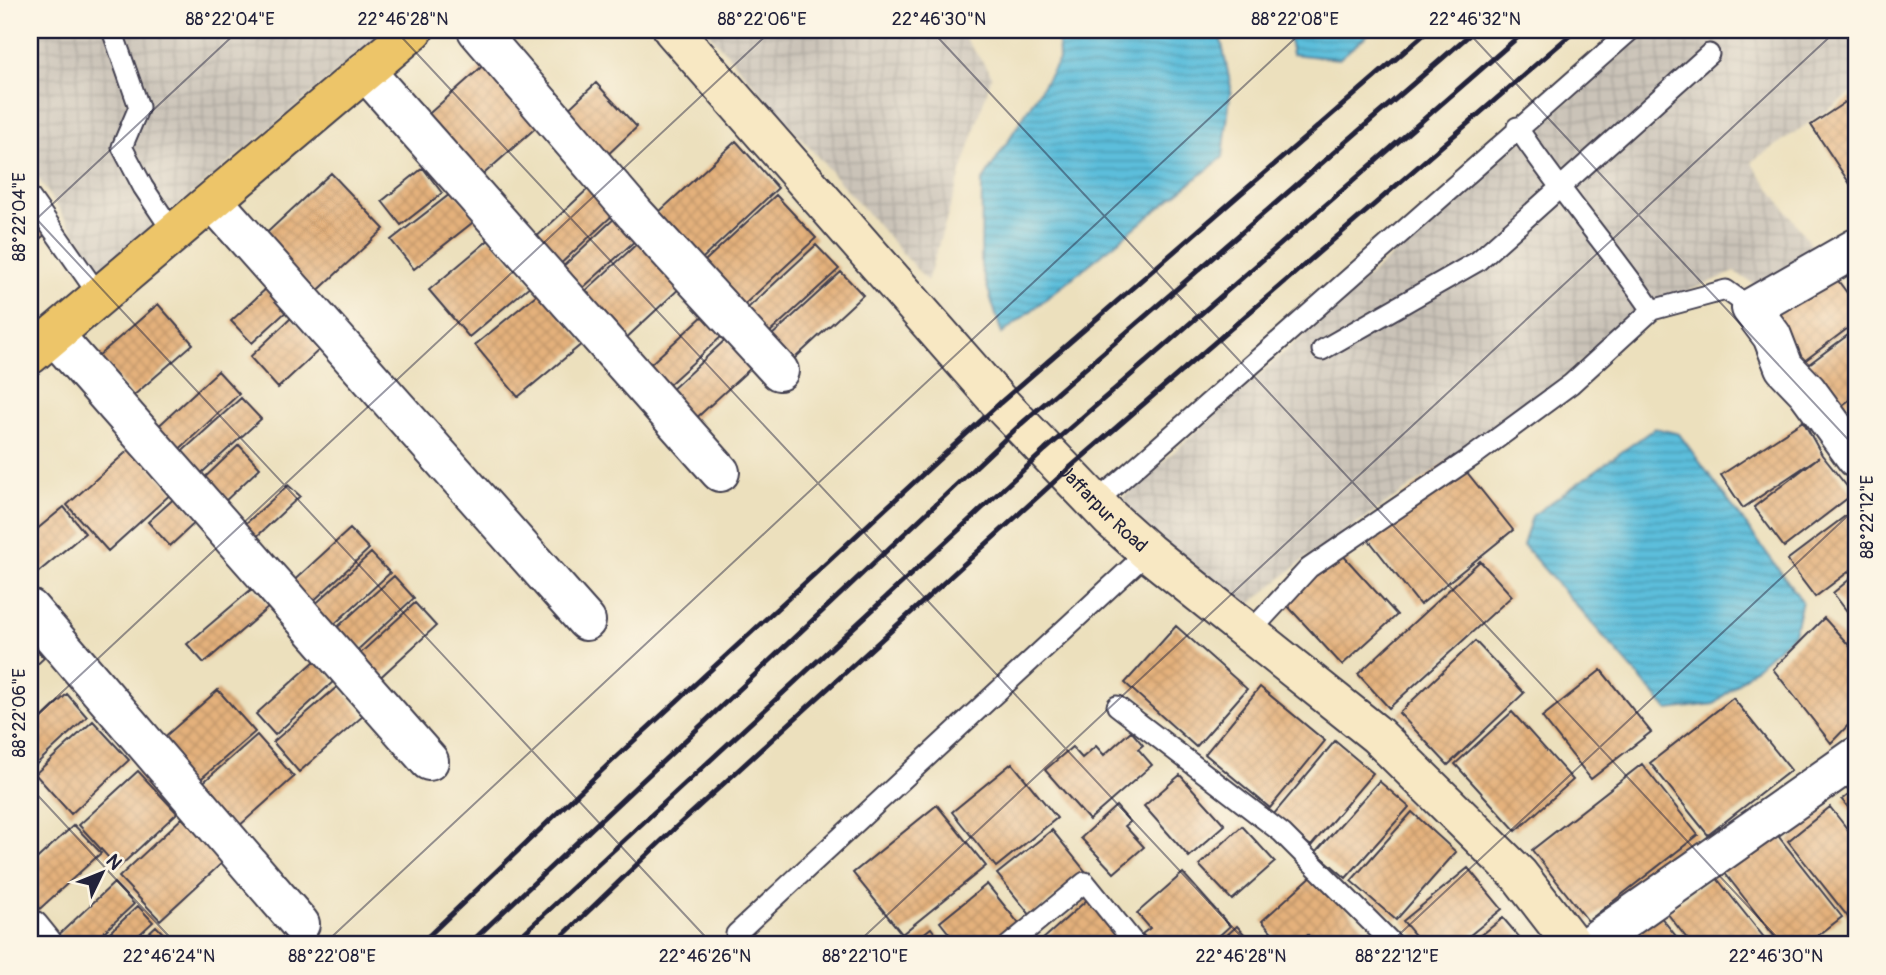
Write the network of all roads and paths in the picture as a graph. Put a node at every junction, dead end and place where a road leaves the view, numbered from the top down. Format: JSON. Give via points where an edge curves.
{"nodes":[{"id":1,"x":112,"y":30,"type":"edge"},
{"id":2,"x":414,"y":30,"type":"edge"},
{"id":3,"x":477,"y":30,"type":"edge"},
{"id":4,"x":673,"y":30,"type":"edge"},
{"id":5,"x":1631,"y":30,"type":"edge"},
{"id":6,"x":1709,"y":54,"type":"dead end"},
{"id":7,"x":365,"y":71,"type":"junction"},
{"id":8,"x":1517,"y":127,"type":"junction"},
{"id":9,"x":1558,"y":189,"type":"junction"},
{"id":10,"x":30,"y":197,"type":"edge"},
{"id":11,"x":214,"y":202,"type":"junction"},
{"id":12,"x":175,"y":234,"type":"junction"},
{"id":13,"x":1856,"y":248,"type":"edge"},
{"id":14,"x":100,"y":297,"type":"junction"},
{"id":15,"x":1751,"y":308,"type":"junction"},
{"id":16,"x":1652,"y":310,"type":"junction"},
{"id":17,"x":42,"y":345,"type":"edge"},
{"id":18,"x":1322,"y":350,"type":"dead end"},
{"id":19,"x":779,"y":371,"type":"dead end"},
{"id":20,"x":1856,"y":458,"type":"edge"},
{"id":21,"x":720,"y":472,"type":"dead end"},
{"id":22,"x":1096,"y":502,"type":"junction"},
{"id":23,"x":1148,"y":552,"type":"junction"},
{"id":24,"x":30,"y":609,"type":"edge"},
{"id":25,"x":586,"y":621,"type":"dead end"},
{"id":26,"x":1249,"y":633,"type":"junction"},
{"id":27,"x":1117,"y":706,"type":"dead end"},
{"id":28,"x":1856,"y":757,"type":"edge"},
{"id":29,"x":429,"y":761,"type":"dead end"},
{"id":30,"x":300,"y":924,"type":"dead end"},
{"id":31,"x":30,"y":929,"type":"edge"},
{"id":32,"x":735,"y":941,"type":"edge"},
{"id":33,"x":1390,"y":944,"type":"edge"},
{"id":34,"x":43,"y":945,"type":"edge"},
{"id":35,"x":1010,"y":945,"type":"edge"},
{"id":36,"x":1136,"y":945,"type":"edge"},
{"id":37,"x":1573,"y":945,"type":"edge"},
{"id":38,"x":1589,"y":945,"type":"edge"}],
"edges":[{"from":1,"to":12,"type":"lane","via":[[139,107],[122,147]]},
{"from":2,"to":7,"type":"main road"},
{"from":3,"to":19,"type":"street","via":[[635,214]]},
{"from":4,"to":22,"type":"street","name":"Jaffarpur Road","via":[[1000,403]]},
{"from":5,"to":8,"type":"lane"},
{"from":6,"to":9,"type":"lane"},
{"from":7,"to":11,"type":"main road"},
{"from":7,"to":21,"type":"street"},
{"from":8,"to":9,"type":"lane"},
{"from":8,"to":22,"type":"lane"},
{"from":9,"to":16,"type":"lane","via":[[1607,244]]},
{"from":9,"to":18,"type":"lane","via":[[1478,261]]},
{"from":10,"to":14,"type":"lane"},
{"from":11,"to":12,"type":"main road"},
{"from":11,"to":25,"type":"street"},
{"from":12,"to":14,"type":"main road"},
{"from":13,"to":15,"type":"street"},
{"from":14,"to":17,"type":"main road"},
{"from":15,"to":16,"type":"lane","via":[[1726,290]]},
{"from":15,"to":20,"type":"street","via":[[1772,336],[1784,367]]},
{"from":16,"to":26,"type":"lane","via":[[1571,384],[1309,568]]},
{"from":17,"to":29,"type":"street"},
{"from":22,"to":23,"type":"street","name":"Jaffarpur Road"},
{"from":23,"to":26,"type":"street","name":"Jaffarpur Road"},
{"from":23,"to":32,"type":"lane"},
{"from":24,"to":30,"type":"street"},
{"from":26,"to":37,"type":"street","name":"Jaffarpur Road","via":[[1377,735],[1519,875]]},
{"from":27,"to":33,"type":"lane","via":[[1282,833]]},
{"from":28,"to":38,"type":"street"},
{"from":31,"to":34,"type":"street"},
{"from":35,"to":36,"type":"lane","via":[[1085,882]]}]}
